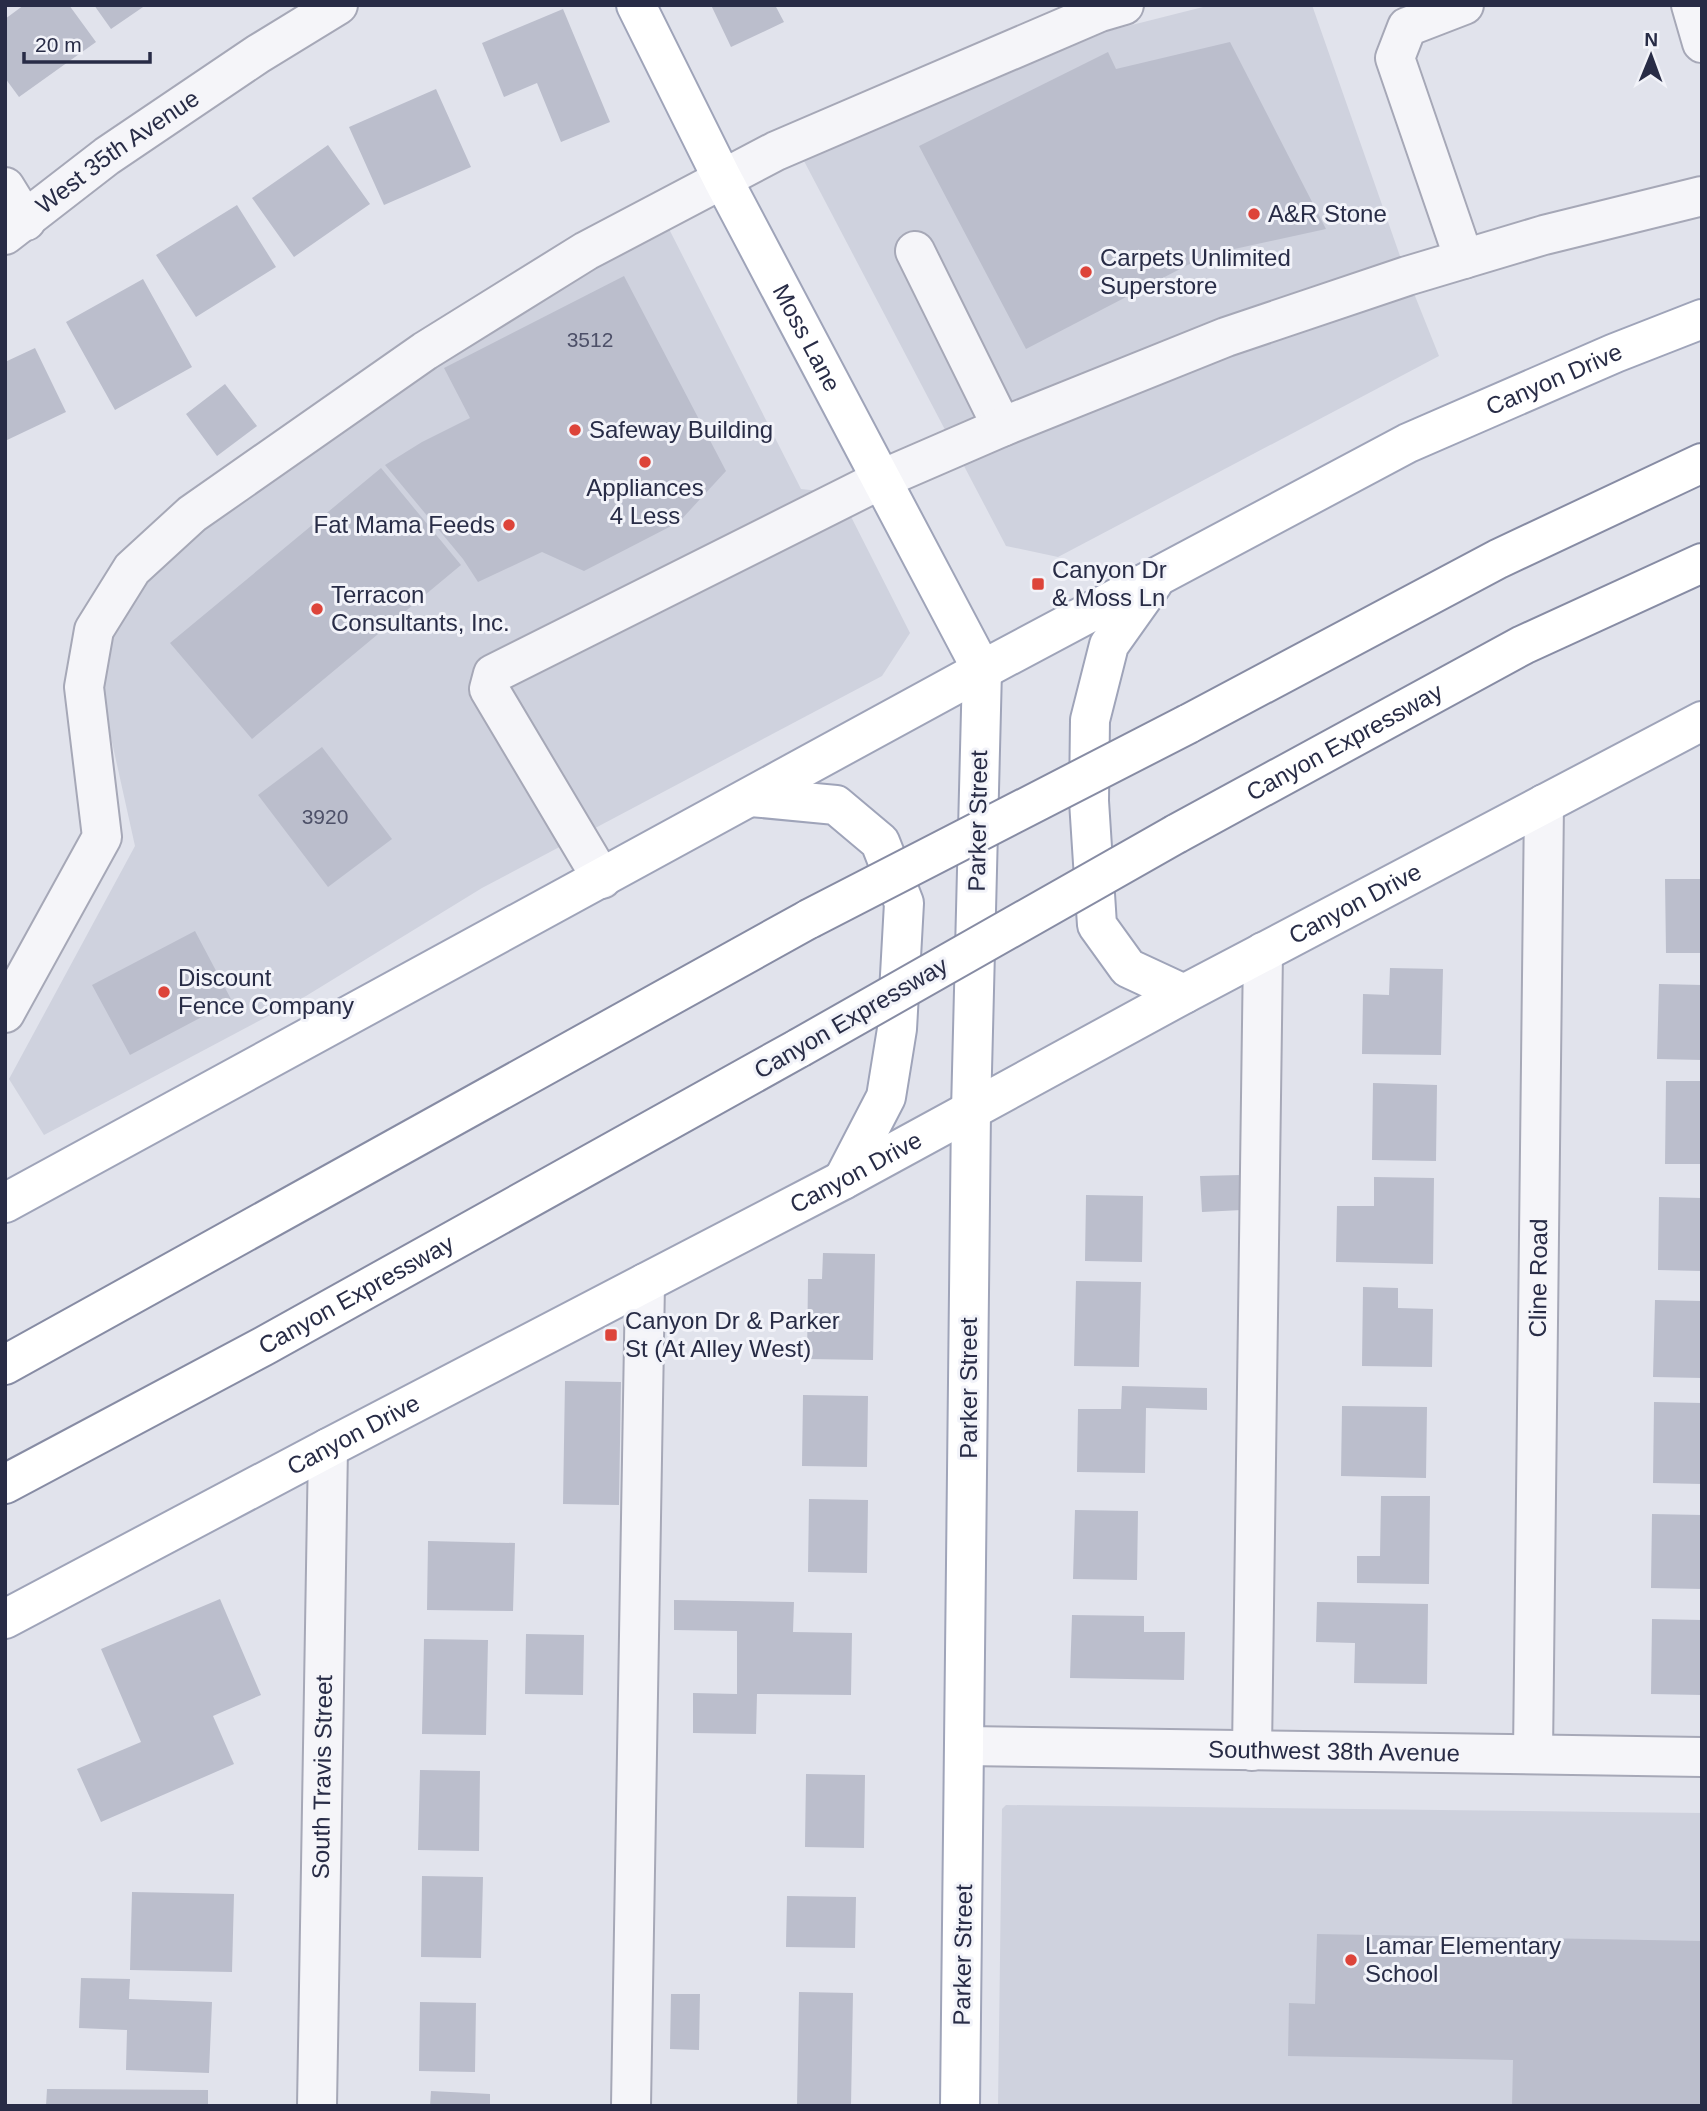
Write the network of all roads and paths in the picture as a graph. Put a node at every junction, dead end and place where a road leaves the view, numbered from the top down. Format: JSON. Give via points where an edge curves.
{"nodes":[{"id":1,"x":338,"y":5,"type":"edge"},
{"id":2,"x":636,"y":5,"type":"edge"},
{"id":3,"x":1124,"y":5,"type":"edge"},
{"id":4,"x":1464,"y":5,"type":"edge"},
{"id":5,"x":1691,"y":5,"type":"edge"},
{"id":6,"x":1702,"y":43,"type":"edge"},
{"id":7,"x":722,"y":177,"type":"junction"},
{"id":8,"x":5,"y":187,"type":"edge"},
{"id":9,"x":1702,"y":196,"type":"edge"},
{"id":10,"x":15,"y":228,"type":"edge"},
{"id":11,"x":915,"y":251,"type":"dead end"},
{"id":12,"x":1464,"y":259,"type":"junction"},
{"id":13,"x":1702,"y":319,"type":"edge"},
{"id":14,"x":1002,"y":427,"type":"junction"},
{"id":15,"x":1702,"y":463,"type":"edge"},
{"id":16,"x":882,"y":479,"type":"junction"},
{"id":17,"x":1702,"y":564,"type":"edge"},
{"id":18,"x":1158,"y":576,"type":"junction"},
{"id":19,"x":982,"y":670,"type":"junction"},
{"id":20,"x":1702,"y":721,"type":"edge"},
{"id":21,"x":751,"y":797,"type":"junction"},
{"id":22,"x":1544,"y":804,"type":"junction"},
{"id":23,"x":602,"y":879,"type":"junction"},
{"id":24,"x":1263,"y":952,"type":"junction"},
{"id":25,"x":1184,"y":994,"type":"junction"},
{"id":26,"x":5,"y":1013,"type":"edge"},
{"id":27,"x":971,"y":1111,"type":"junction"},
{"id":28,"x":843,"y":1180,"type":"junction"},
{"id":29,"x":5,"y":1203,"type":"edge"},
{"id":30,"x":645,"y":1283,"type":"junction"},
{"id":31,"x":132,"y":1296,"type":"junction"},
{"id":32,"x":5,"y":1344,"type":"edge"},
{"id":33,"x":5,"y":1365,"type":"edge"},
{"id":34,"x":328,"y":1447,"type":"junction"},
{"id":35,"x":5,"y":1486,"type":"edge"},
{"id":36,"x":5,"y":1619,"type":"edge"},
{"id":37,"x":966,"y":1746,"type":"junction"},
{"id":38,"x":1252,"y":1751,"type":"junction"},
{"id":39,"x":1533,"y":1754,"type":"junction"},
{"id":40,"x":1702,"y":1757,"type":"edge"},
{"id":41,"x":317,"y":2106,"type":"edge"},
{"id":42,"x":631,"y":2106,"type":"edge"},
{"id":43,"x":960,"y":2106,"type":"edge"}],
"edges":[{"from":1,"to":10,"type":"street","name":"West 35th Avenue","via":[[107,156]]},
{"from":2,"to":7,"type":"main road","name":"Moss Lane"},
{"from":3,"to":7,"type":"street"},
{"from":4,"to":12,"type":"street","via":[[1407,27],[1395,58]]},
{"from":5,"to":6,"type":"street"},
{"from":7,"to":16,"type":"main road","name":"Moss Lane"},
{"from":7,"to":26,"type":"street","via":[[586,251],[425,351],[192,514],[132,569],[94,630],[84,687],[102,837]]},
{"from":8,"to":10,"type":"street"},
{"from":9,"to":12,"type":"street"},
{"from":11,"to":14,"type":"street"},
{"from":12,"to":14,"type":"street","via":[[1226,337]]},
{"from":13,"to":18,"type":"main road","name":"Canyon Drive","via":[[1408,443]]},
{"from":14,"to":16,"type":"street"},
{"from":15,"to":31,"type":"main road","bridge":true,"via":[[1498,559],[809,919]]},
{"from":16,"to":19,"type":"main road","name":"Moss Lane"},
{"from":16,"to":23,"type":"street","via":[[493,674],[489,689]]},
{"from":17,"to":35,"type":"main road","name":"Canyon Expressway","bridge":true,"via":[[1523,645]]},
{"from":18,"to":19,"type":"main road","name":"Canyon Drive"},
{"from":18,"to":25,"type":"main road","via":[[1109,645],[1090,720],[1097,925],[1128,968]]},
{"from":19,"to":21,"type":"main road","name":"Canyon Drive"},
{"from":19,"to":27,"type":"main road","name":"Parker Street"},
{"from":20,"to":22,"type":"main road","name":"Canyon Drive"},
{"from":21,"to":23,"type":"main road","name":"Canyon Drive"},
{"from":21,"to":28,"type":"main road","via":[[836,805],[880,842],[904,903],[897,1030],[886,1097]]},
{"from":22,"to":24,"type":"main road","name":"Canyon Drive"},
{"from":22,"to":39,"type":"street","name":"Cline Road"},
{"from":23,"to":29,"type":"main road","name":"Canyon Drive"},
{"from":24,"to":25,"type":"main road","name":"Canyon Drive"},
{"from":24,"to":38,"type":"street"},
{"from":25,"to":27,"type":"main road","name":"Canyon Drive"},
{"from":27,"to":28,"type":"main road","name":"Canyon Drive"},
{"from":27,"to":37,"type":"main road","name":"Parker Street"},
{"from":28,"to":30,"type":"main road","name":"Canyon Drive"},
{"from":30,"to":34,"type":"main road","name":"Canyon Drive"},
{"from":30,"to":42,"type":"street"},
{"from":31,"to":32,"type":"main road"},
{"from":31,"to":33,"type":"main road"},
{"from":34,"to":36,"type":"main road","name":"Canyon Drive"},
{"from":34,"to":41,"type":"street","name":"South Travis Street"},
{"from":37,"to":38,"type":"street","name":"Southwest 38th Avenue"},
{"from":37,"to":43,"type":"main road","name":"Parker Street"},
{"from":38,"to":39,"type":"street","name":"Southwest 38th Avenue"},
{"from":39,"to":40,"type":"street","name":"Southwest 38th Avenue"}]}
